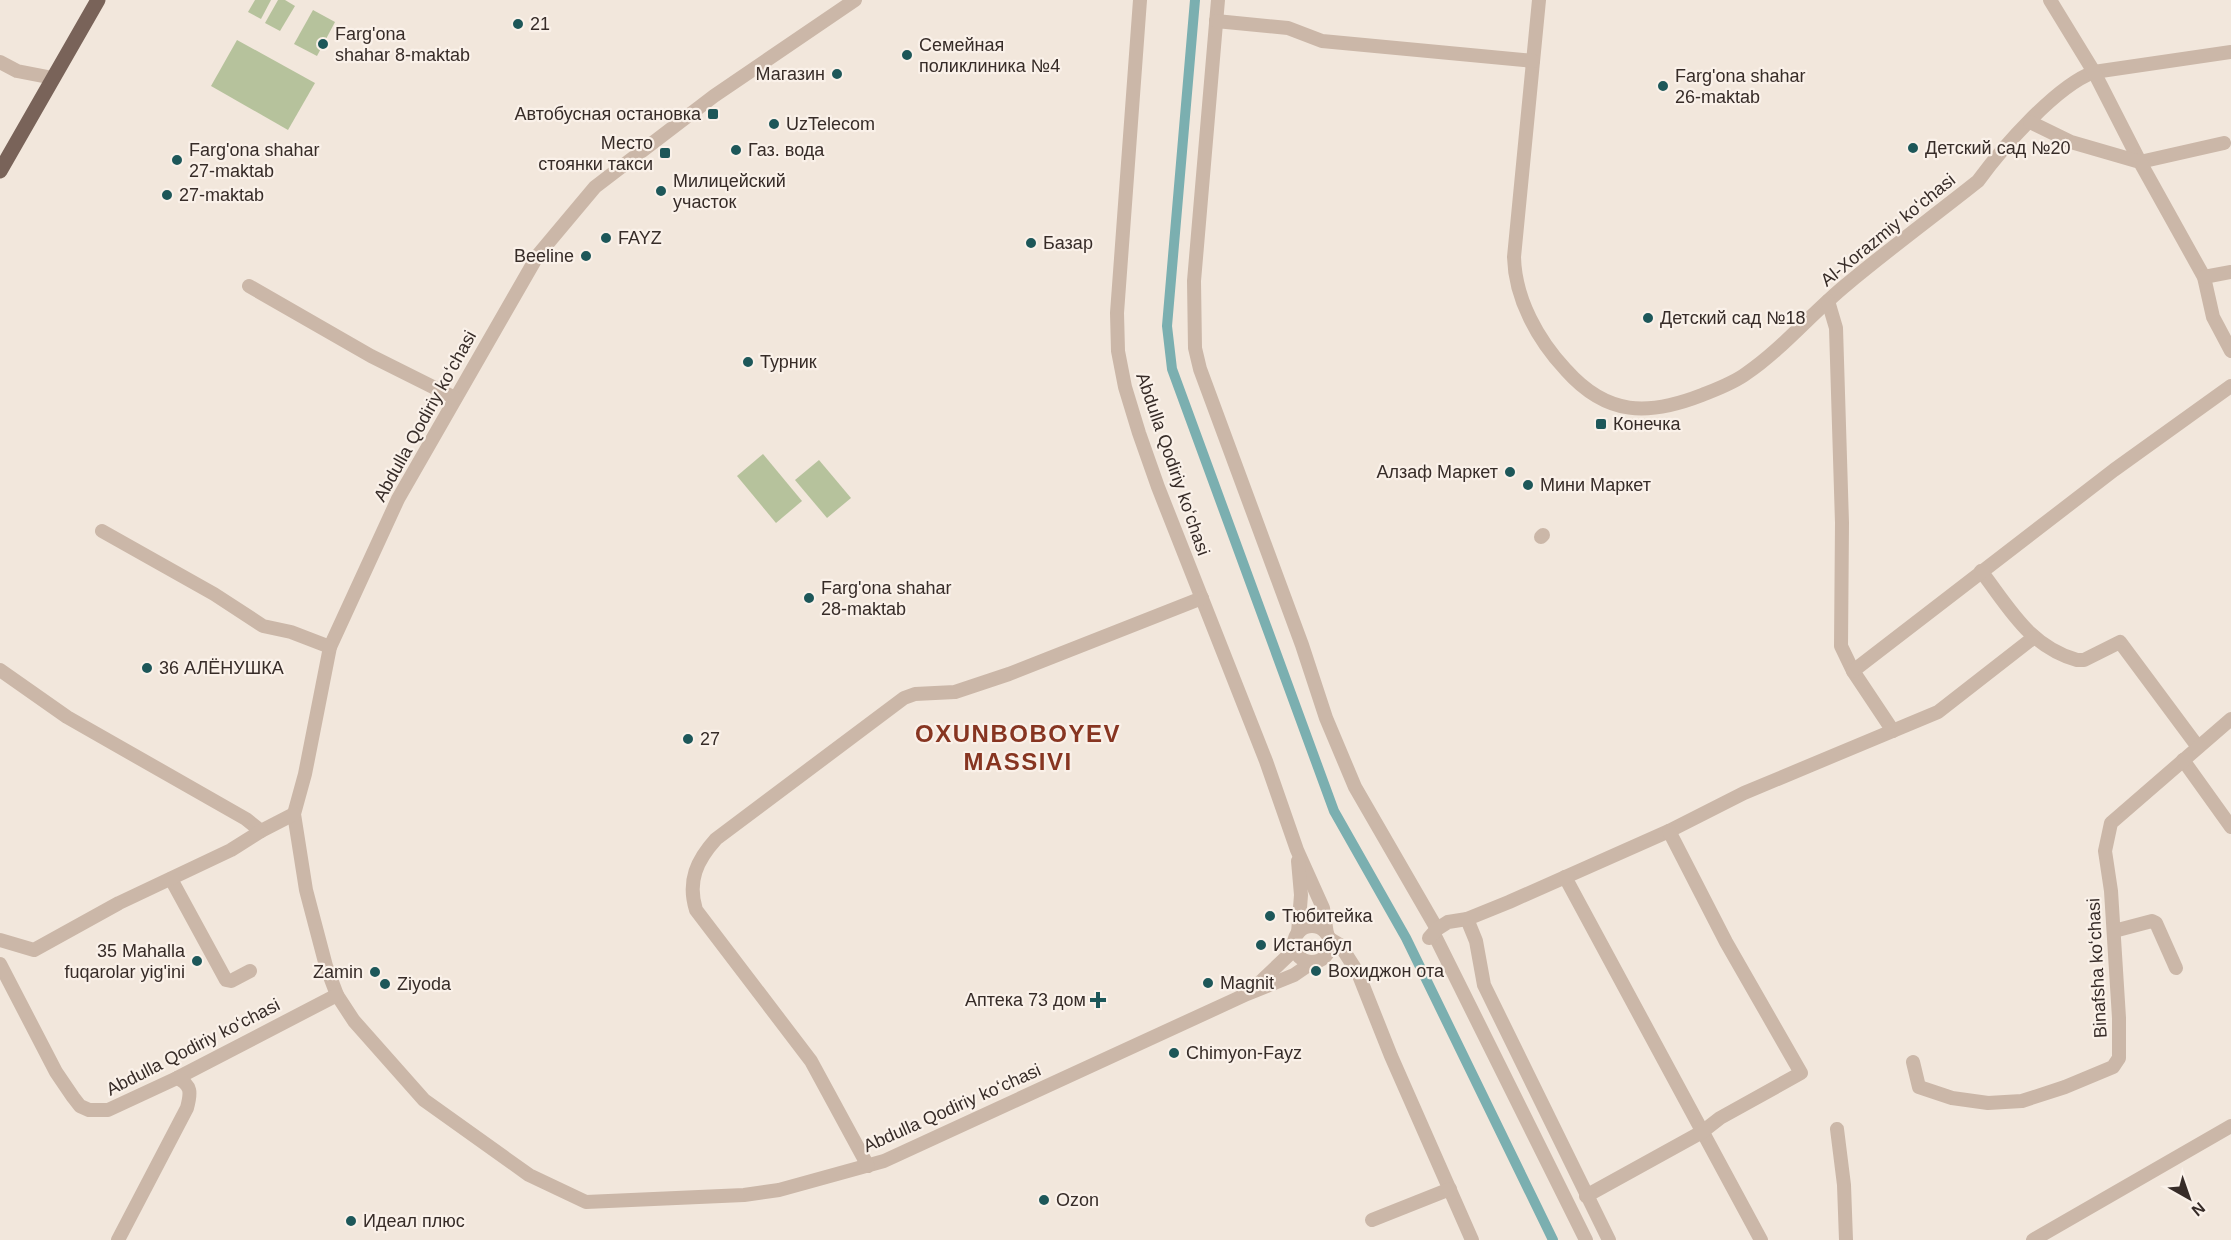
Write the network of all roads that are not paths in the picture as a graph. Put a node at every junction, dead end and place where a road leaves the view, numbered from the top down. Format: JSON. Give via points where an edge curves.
{"nodes":[{"id":1,"x":98,"y":0,"type":"edge"},
{"id":2,"x":855,"y":0,"type":"edge"},
{"id":3,"x":1140,"y":0,"type":"edge"},
{"id":4,"x":1218,"y":0,"type":"edge"},
{"id":5,"x":1539,"y":0,"type":"edge"},
{"id":6,"x":2050,"y":0,"type":"edge"},
{"id":7,"x":1216,"y":21,"type":"junction"},
{"id":8,"x":2231,"y":52,"type":"edge"},
{"id":9,"x":1533,"y":61,"type":"junction"},
{"id":10,"x":0,"y":62,"type":"edge"},
{"id":11,"x":2094,"y":72,"type":"junction"},
{"id":12,"x":53,"y":78,"type":"junction"},
{"id":13,"x":2030,"y":122,"type":"junction"},
{"id":14,"x":2224,"y":143,"type":"dead end"},
{"id":15,"x":2139,"y":162,"type":"junction"},
{"id":16,"x":0,"y":171,"type":"edge"},
{"id":17,"x":2231,"y":272,"type":"edge"},
{"id":18,"x":2204,"y":277,"type":"junction"},
{"id":19,"x":249,"y":286,"type":"dead end"},
{"id":20,"x":1828,"y":301,"type":"junction"},
{"id":21,"x":2231,"y":351,"type":"edge"},
{"id":22,"x":2231,"y":386,"type":"edge"},
{"id":23,"x":455,"y":398,"type":"junction"},
{"id":24,"x":102,"y":531,"type":"dead end"},
{"id":25,"x":1982,"y":571,"type":"junction"},
{"id":26,"x":1202,"y":598,"type":"junction"},
{"id":27,"x":2033,"y":638,"type":"junction"},
{"id":28,"x":330,"y":647,"type":"junction"},
{"id":29,"x":0,"y":670,"type":"edge"},
{"id":30,"x":1853,"y":671,"type":"junction"},
{"id":31,"x":2231,"y":719,"type":"edge"},
{"id":32,"x":1893,"y":731,"type":"junction"},
{"id":33,"x":2198,"y":747,"type":"junction"},
{"id":34,"x":2183,"y":760,"type":"junction"},
{"id":35,"x":294,"y":814,"type":"junction"},
{"id":36,"x":2231,"y":827,"type":"edge"},
{"id":37,"x":261,"y":831,"type":"junction"},
{"id":38,"x":1669,"y":831,"type":"junction"},
{"id":39,"x":1298,"y":850,"type":"junction"},
{"id":40,"x":1565,"y":877,"type":"junction"},
{"id":41,"x":171,"y":879,"type":"junction"},
{"id":42,"x":1467,"y":919,"type":"junction"},
{"id":43,"x":2114,"y":931,"type":"junction"},
{"id":44,"x":1298,"y":933,"type":"junction"},
{"id":45,"x":1433,"y":934,"type":"junction"},
{"id":46,"x":1329,"y":936,"type":"junction"},
{"id":47,"x":0,"y":940,"type":"edge"},
{"id":48,"x":1295,"y":949,"type":"junction"},
{"id":49,"x":1318,"y":961,"type":"junction"},
{"id":50,"x":0,"y":964,"type":"edge"},
{"id":51,"x":1353,"y":964,"type":"junction"},
{"id":52,"x":2176,"y":968,"type":"dead end"},
{"id":53,"x":250,"y":971,"type":"dead end"},
{"id":54,"x":1249,"y":993,"type":"junction"},
{"id":55,"x":337,"y":995,"type":"junction"},
{"id":56,"x":1913,"y":1062,"type":"dead end"},
{"id":57,"x":177,"y":1078,"type":"junction"},
{"id":58,"x":2231,"y":1126,"type":"edge"},
{"id":59,"x":1837,"y":1130,"type":"dead end"},
{"id":60,"x":1702,"y":1132,"type":"junction"},
{"id":61,"x":868,"y":1166,"type":"junction"},
{"id":62,"x":1450,"y":1188,"type":"junction"},
{"id":63,"x":1586,"y":1196,"type":"junction"},
{"id":64,"x":1372,"y":1220,"type":"dead end"},
{"id":65,"x":118,"y":1240,"type":"edge"},
{"id":66,"x":1472,"y":1240,"type":"edge"},
{"id":67,"x":1586,"y":1240,"type":"edge"},
{"id":68,"x":1609,"y":1240,"type":"edge"},
{"id":69,"x":1761,"y":1240,"type":"edge"},
{"id":70,"x":1846,"y":1240,"type":"edge"},
{"id":71,"x":2033,"y":1240,"type":"edge"}],
"edges":[{"from":1,"to":12,"type":"main road"},
{"from":2,"to":23,"type":"street","name":"Abdulla Qodiriy koʻchasi","via":[[714,96],[595,187],[538,255]]},
{"from":3,"to":26,"type":"street","name":"Abdulla Qodiriy koʻchasi","via":[[1117,313],[1118,351],[1139,433]]},
{"from":4,"to":7,"type":"street"},
{"from":5,"to":9,"type":"street","name":"Al-Xorazmiy koʻchasi"},
{"from":6,"to":11,"type":"street"},
{"from":7,"to":9,"type":"street","via":[[1288,28],[1322,41]]},
{"from":7,"to":45,"type":"street","via":[[1194,281],[1195,348],[1326,718],[1355,787]]},
{"from":8,"to":11,"type":"street","name":"Al-Xorazmiy koʻchasi"},
{"from":9,"to":20,"type":"street","name":"Al-Xorazmiy koʻchasi","via":[[1514,275],[1546,346],[1568,374],[1615,405],[1632,410],[1667,407],[1745,375]]},
{"from":10,"to":12,"type":"street","via":[[17,71]]},
{"from":11,"to":13,"type":"street","name":"Al-Xorazmiy koʻchasi","via":[[2079,78]]},
{"from":11,"to":15,"type":"street"},
{"from":12,"to":16,"type":"main road"},
{"from":13,"to":15,"type":"street","via":[[2071,142]]},
{"from":13,"to":20,"type":"street","name":"Al-Xorazmiy koʻchasi","via":[[1978,181]]},
{"from":14,"to":15,"type":"street"},
{"from":15,"to":18,"type":"street"},
{"from":17,"to":18,"type":"street"},
{"from":18,"to":21,"type":"street","via":[[2213,317]]},
{"from":19,"to":23,"type":"street","via":[[371,356]]},
{"from":20,"to":30,"type":"street","via":[[1836,327],[1841,646]]},
{"from":22,"to":25,"type":"street"},
{"from":23,"to":28,"type":"street","name":"Abdulla Qodiriy koʻchasi","via":[[398,499]]},
{"from":24,"to":28,"type":"street","via":[[263,626]]},
{"from":25,"to":27,"type":"street"},
{"from":25,"to":30,"type":"street"},
{"from":26,"to":39,"type":"street","name":"Abdulla Qodiriy koʻchasi"},
{"from":26,"to":61,"type":"street","via":[[955,692],[904,698],[716,839],[702,858],[692,880],[696,910],[808,1056]]},
{"from":27,"to":32,"type":"street","via":[[1938,712]]},
{"from":27,"to":33,"type":"street","via":[[2077,660],[2121,642]]},
{"from":28,"to":35,"type":"street","name":"Abdulla Qodiriy koʻchasi","via":[[306,774]]},
{"from":29,"to":37,"type":"street","via":[[67,717]]},
{"from":30,"to":32,"type":"street"},
{"from":31,"to":33,"type":"street","name":"Binafsha koʻchasi"},
{"from":32,"to":38,"type":"street","via":[[1744,793]]},
{"from":33,"to":34,"type":"street","name":"Binafsha koʻchasi"},
{"from":34,"to":36,"type":"street"},
{"from":34,"to":43,"type":"street","name":"Binafsha koʻchasi","via":[[2111,823],[2105,851]]},
{"from":35,"to":37,"type":"street"},
{"from":35,"to":55,"type":"street","name":"Abdulla Qodiriy koʻchasi","via":[[316,936]]},
{"from":37,"to":41,"type":"street"},
{"from":38,"to":40,"type":"street"},
{"from":38,"to":60,"type":"street","via":[[1726,942],[1801,1073]]},
{"from":39,"to":44,"type":"street","name":"Abdulla Qodiriy koʻchasi"},
{"from":39,"to":46,"type":"street","name":"Abdulla Qodiriy koʻchasi","via":[[1323,908]]},
{"from":40,"to":42,"type":"street"},
{"from":40,"to":60,"type":"street"},
{"from":41,"to":47,"type":"street","via":[[33,950]]},
{"from":41,"to":53,"type":"street","via":[[226,980]]},
{"from":42,"to":45,"type":"street","via":[[1448,922]]},
{"from":42,"to":63,"type":"street","via":[[1476,941],[1484,985]]},
{"from":43,"to":52,"type":"street","via":[[2156,923]]},
{"from":43,"to":56,"type":"street","name":"Binafsha koʻchasi","via":[[2119,1058],[2113,1067],[2022,1101],[1988,1103],[1919,1087]]},
{"from":44,"to":46,"type":"street","via":[[1313,926]]},
{"from":44,"to":48,"type":"street","name":"Abdulla Qodiriy koʻchasi"},
{"from":45,"to":67,"type":"street"},
{"from":46,"to":49,"type":"street","via":[[1329,950]]},
{"from":46,"to":51,"type":"street"},
{"from":48,"to":49,"type":"street","via":[[1302,959]]},
{"from":48,"to":54,"type":"street","name":"Abdulla Qodiriy koʻchasi"},
{"from":49,"to":51,"type":"street","via":[[1341,958]]},
{"from":49,"to":54,"type":"street","name":"Abdulla Qodiriy koʻchasi"},
{"from":50,"to":57,"type":"street","name":"Abdulla Qodiriy koʻchasi","via":[[56,1072],[80,1106],[108,1110],[146,1087]]},
{"from":51,"to":62,"type":"street"},
{"from":54,"to":61,"type":"street","name":"Abdulla Qodiriy koʻchasi"},
{"from":55,"to":57,"type":"street","name":"Abdulla Qodiriy koʻchasi"},
{"from":55,"to":61,"type":"street","name":"Abdulla Qodiriy koʻchasi","via":[[354,1022],[424,1100],[529,1175],[586,1202],[744,1195],[779,1190]]},
{"from":57,"to":65,"type":"street","via":[[189,1088],[187,1108]]},
{"from":58,"to":71,"type":"street"},
{"from":59,"to":70,"type":"street"},
{"from":60,"to":63,"type":"street"},
{"from":60,"to":69,"type":"street"},
{"from":62,"to":64,"type":"street"},
{"from":62,"to":66,"type":"street"},
{"from":63,"to":68,"type":"street"}]}
